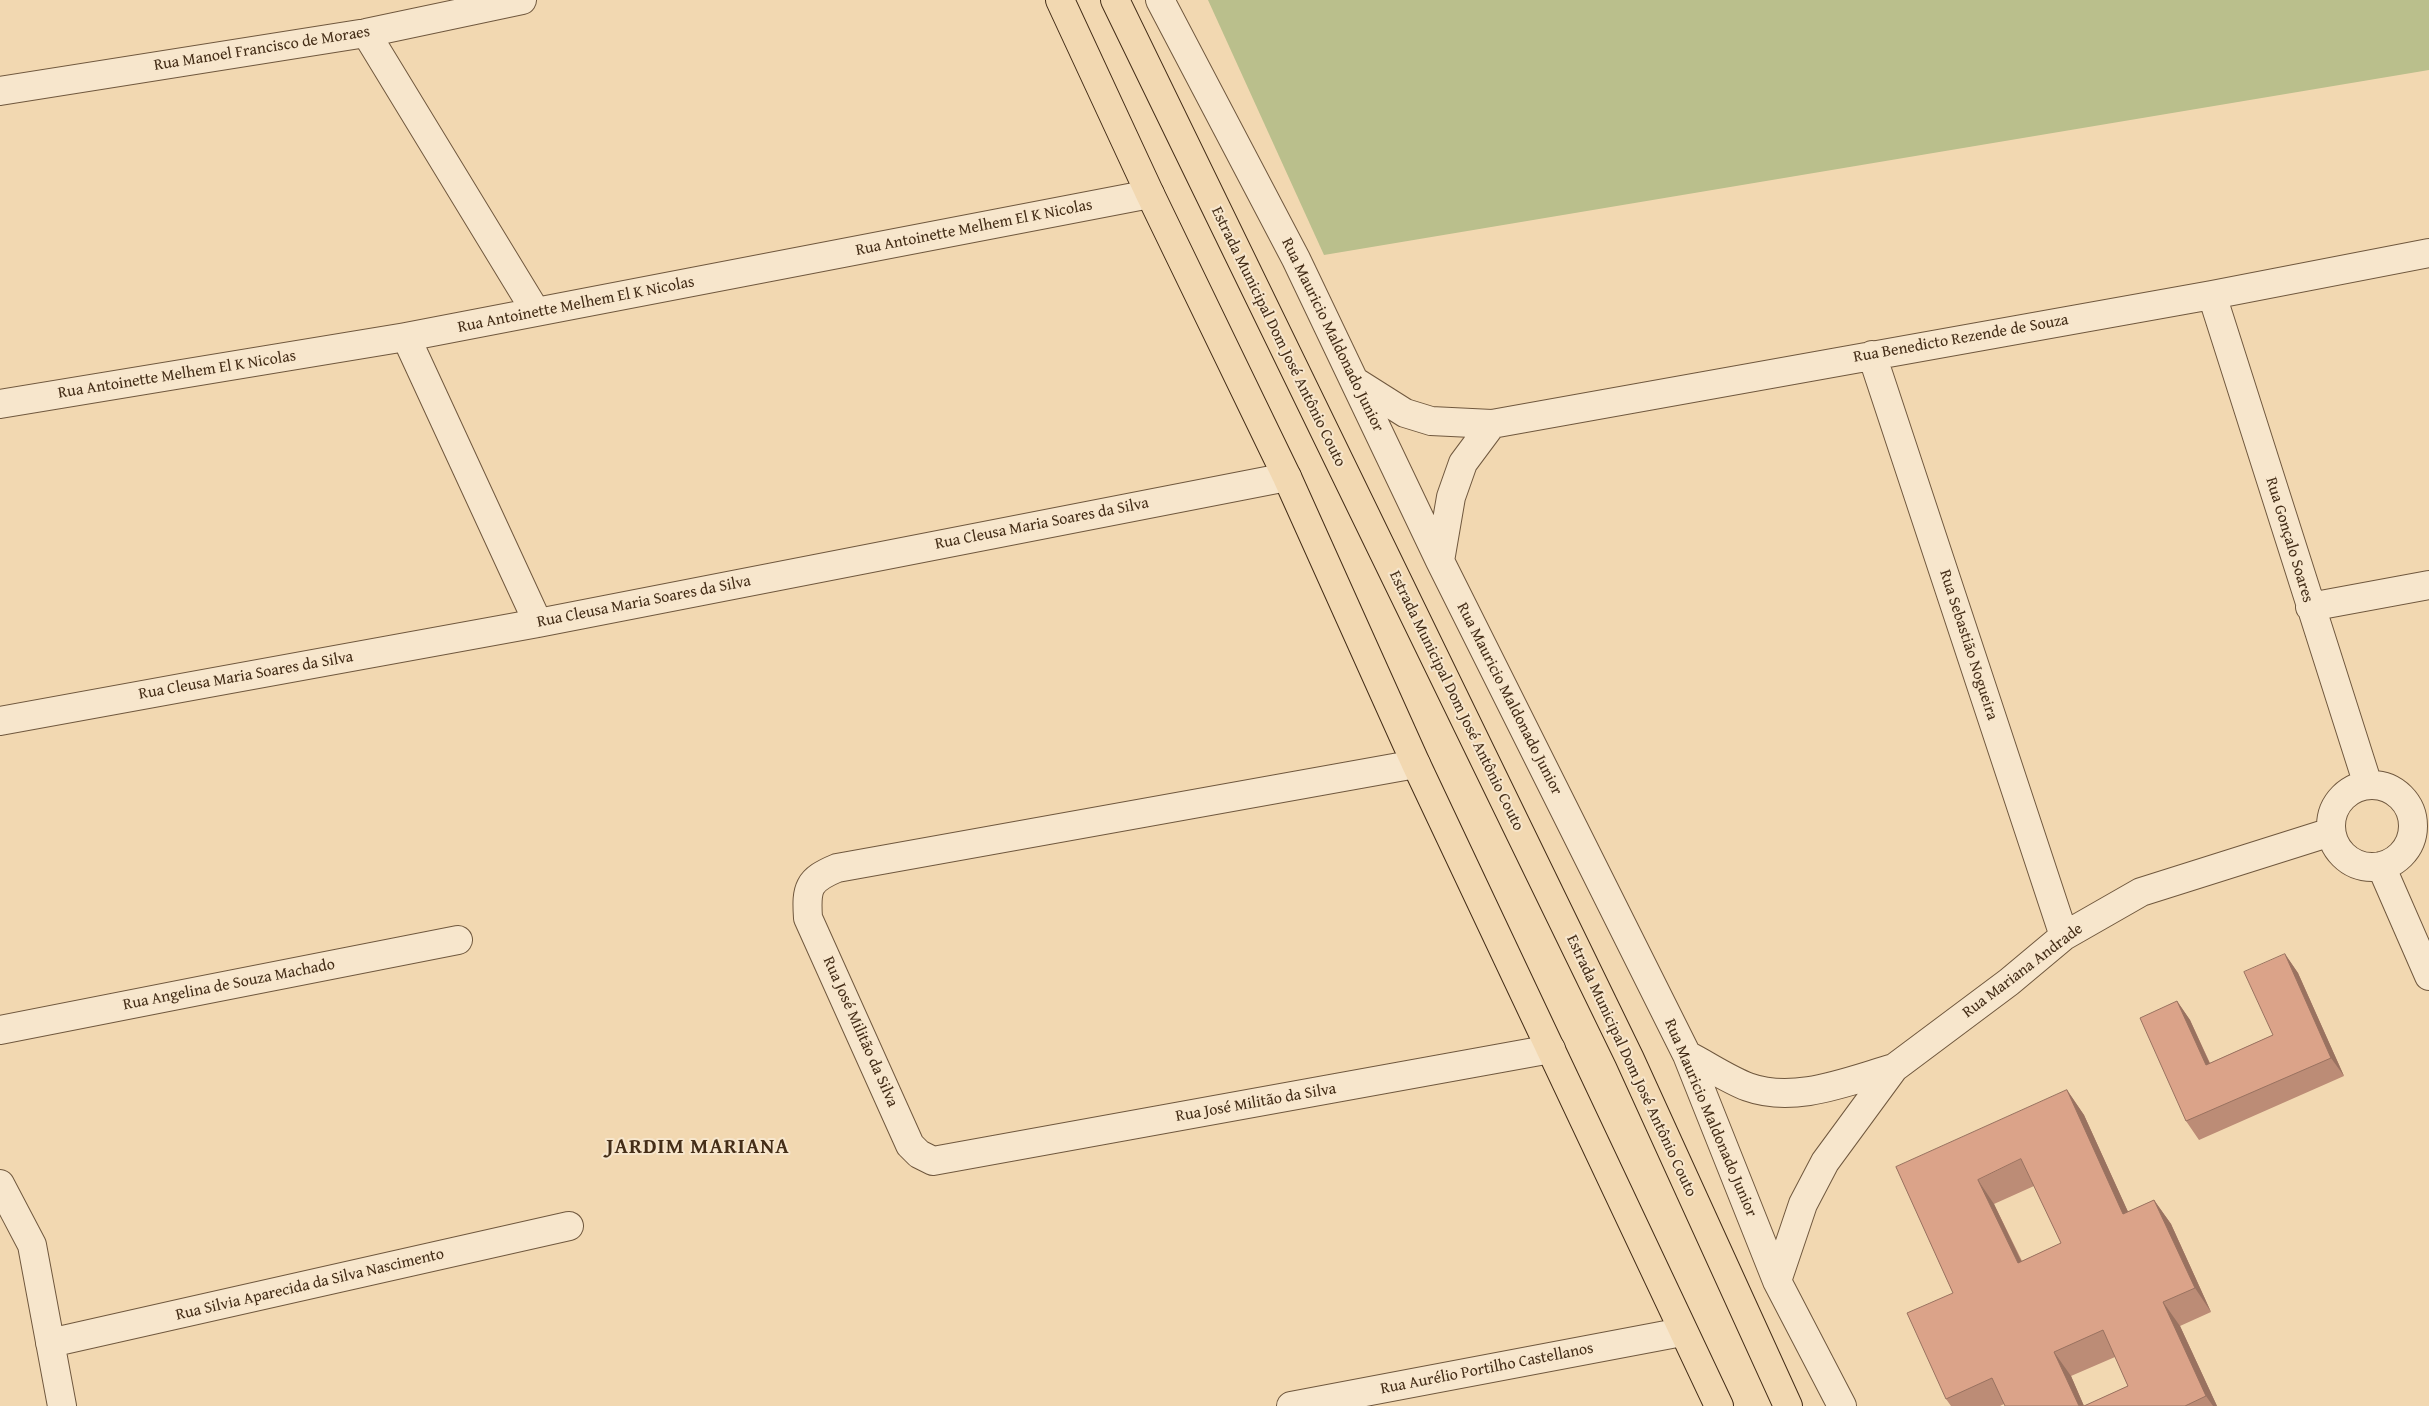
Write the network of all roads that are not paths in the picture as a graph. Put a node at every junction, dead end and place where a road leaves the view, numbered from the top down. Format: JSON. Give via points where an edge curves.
{"nodes":[{"id":1,"x":522,"y":0,"type":"edge"},
{"id":2,"x":1060,"y":0,"type":"edge"},
{"id":3,"x":1114,"y":0,"type":"edge"},
{"id":4,"x":1160,"y":0,"type":"edge"},
{"id":5,"x":366,"y":33,"type":"junction"},
{"id":6,"x":0,"y":91,"type":"edge"},
{"id":7,"x":1150,"y":194,"type":"junction"},
{"id":8,"x":2429,"y":254,"type":"edge"},
{"id":9,"x":2212,"y":295,"type":"junction"},
{"id":10,"x":536,"y":312,"type":"junction"},
{"id":11,"x":406,"y":337,"type":"junction"},
{"id":12,"x":1872,"y":355,"type":"junction"},
{"id":13,"x":1356,"y":382,"type":"junction"},
{"id":14,"x":0,"y":404,"type":"edge"},
{"id":15,"x":1492,"y":424,"type":"junction"},
{"id":16,"x":1287,"y":477,"type":"junction"},
{"id":17,"x":1440,"y":562,"type":"junction"},
{"id":18,"x":2429,"y":585,"type":"edge"},
{"id":19,"x":2310,"y":607,"type":"junction"},
{"id":20,"x":538,"y":623,"type":"junction"},
{"id":21,"x":0,"y":721,"type":"edge"},
{"id":22,"x":1416,"y":764,"type":"junction"},
{"id":23,"x":2368,"y":785,"type":"junction"},
{"id":24,"x":2420,"y":811,"type":"edge"},
{"id":25,"x":2331,"y":832,"type":"junction"},
{"id":26,"x":2381,"y":866,"type":"junction"},
{"id":27,"x":2064,"y":936,"type":"junction"},
{"id":28,"x":458,"y":940,"type":"dead end"},
{"id":29,"x":2429,"y":976,"type":"edge"},
{"id":30,"x":0,"y":1030,"type":"edge"},
{"id":31,"x":1550,"y":1049,"type":"junction"},
{"id":32,"x":1687,"y":1055,"type":"junction"},
{"id":33,"x":1894,"y":1068,"type":"junction"},
{"id":34,"x":0,"y":1184,"type":"edge"},
{"id":35,"x":569,"y":1226,"type":"dead end"},
{"id":36,"x":1777,"y":1281,"type":"junction"},
{"id":37,"x":1682,"y":1332,"type":"junction"},
{"id":38,"x":50,"y":1343,"type":"junction"},
{"id":39,"x":62,"y":1406,"type":"edge"},
{"id":40,"x":1291,"y":1406,"type":"edge"},
{"id":41,"x":1719,"y":1406,"type":"edge"},
{"id":42,"x":1788,"y":1406,"type":"edge"},
{"id":43,"x":1842,"y":1406,"type":"edge"}],
"edges":[{"from":1,"to":5,"type":"street","name":"Rua Manoel Francisco de Moraes"},
{"from":2,"to":7,"type":"main road"},
{"from":3,"to":42,"type":"main road","name":"Estrada Municipal Dom José Antônio Couto","via":[[1629,1058]]},
{"from":4,"to":13,"type":"street","name":"Rua Mauricio Maldonado Junior","via":[[1296,259]]},
{"from":5,"to":6,"type":"street","name":"Rua Manoel Francisco de Moraes"},
{"from":5,"to":10,"type":"street"},
{"from":7,"to":10,"type":"street","name":"Rua Antoinette Melhem El K Nicolas"},
{"from":7,"to":16,"type":"main road"},
{"from":8,"to":9,"type":"street","name":"Rua Benedicto Rezende de Souza"},
{"from":9,"to":12,"type":"street","name":"Rua Benedicto Rezende de Souza"},
{"from":9,"to":19,"type":"street","name":"Rua Gonçalo Soares"},
{"from":10,"to":11,"type":"street","name":"Rua Antoinette Melhem El K Nicolas"},
{"from":11,"to":14,"type":"street","name":"Rua Antoinette Melhem El K Nicolas"},
{"from":11,"to":20,"type":"street"},
{"from":12,"to":15,"type":"street","name":"Rua Benedicto Rezende de Souza"},
{"from":12,"to":27,"type":"street","name":"Rua Sebastião Nogueira"},
{"from":13,"to":15,"type":"street","name":"Rua Benedicto Rezende de Souza","via":[[1405,413],[1431,421]]},
{"from":13,"to":17,"type":"street","name":"Rua Mauricio Maldonado Junior"},
{"from":15,"to":17,"type":"street","via":[[1463,462],[1451,497]]},
{"from":16,"to":20,"type":"street","name":"Rua Cleusa Maria Soares da Silva"},
{"from":16,"to":22,"type":"main road"},
{"from":17,"to":32,"type":"street","name":"Rua Mauricio Maldonado Junior"},
{"from":18,"to":19,"type":"street"},
{"from":19,"to":23,"type":"street","name":"Rua Gonçalo Soares"},
{"from":20,"to":21,"type":"street","name":"Rua Cleusa Maria Soares da Silva"},
{"from":22,"to":31,"type":"main road"},
{"from":22,"to":31,"type":"street","name":"Rua José Militão da Silva","via":[[837,868],[818,876],[807,896],[808,918],[910,1145],[933,1161]]},
{"from":23,"to":24,"type":"street","via":[[2394,792]]},
{"from":23,"to":25,"type":"street","via":[[2344,796],[2336,806]]},
{"from":24,"to":26,"type":"street","via":[[2411,840],[2394,860]]},
{"from":25,"to":26,"type":"street","via":[[2336,845],[2349,859],[2368,866]]},
{"from":25,"to":27,"type":"street","name":"Rua Mariana Andrade","via":[[2141,892]]},
{"from":26,"to":29,"type":"street"},
{"from":27,"to":33,"type":"street","name":"Rua Mariana Andrade","via":[[2010,982]]},
{"from":28,"to":30,"type":"street","name":"Rua Angelina de Souza Machado"},
{"from":31,"to":37,"type":"main road"},
{"from":32,"to":33,"type":"street","via":[[1748,1087],[1786,1094],[1819,1089]]},
{"from":32,"to":36,"type":"street","name":"Rua Mauricio Maldonado Junior"},
{"from":33,"to":36,"type":"street","via":[[1825,1162],[1803,1204]]},
{"from":34,"to":38,"type":"street","via":[[32,1245]]},
{"from":35,"to":38,"type":"street","name":"Rua Silvia Aparecida da Silva Nascimento"},
{"from":36,"to":43,"type":"street","name":"Rua Mauricio Maldonado Junior"},
{"from":37,"to":40,"type":"street","name":"Rua Aurélio Portilho Castellanos"},
{"from":37,"to":41,"type":"main road"},
{"from":38,"to":39,"type":"street"}]}
